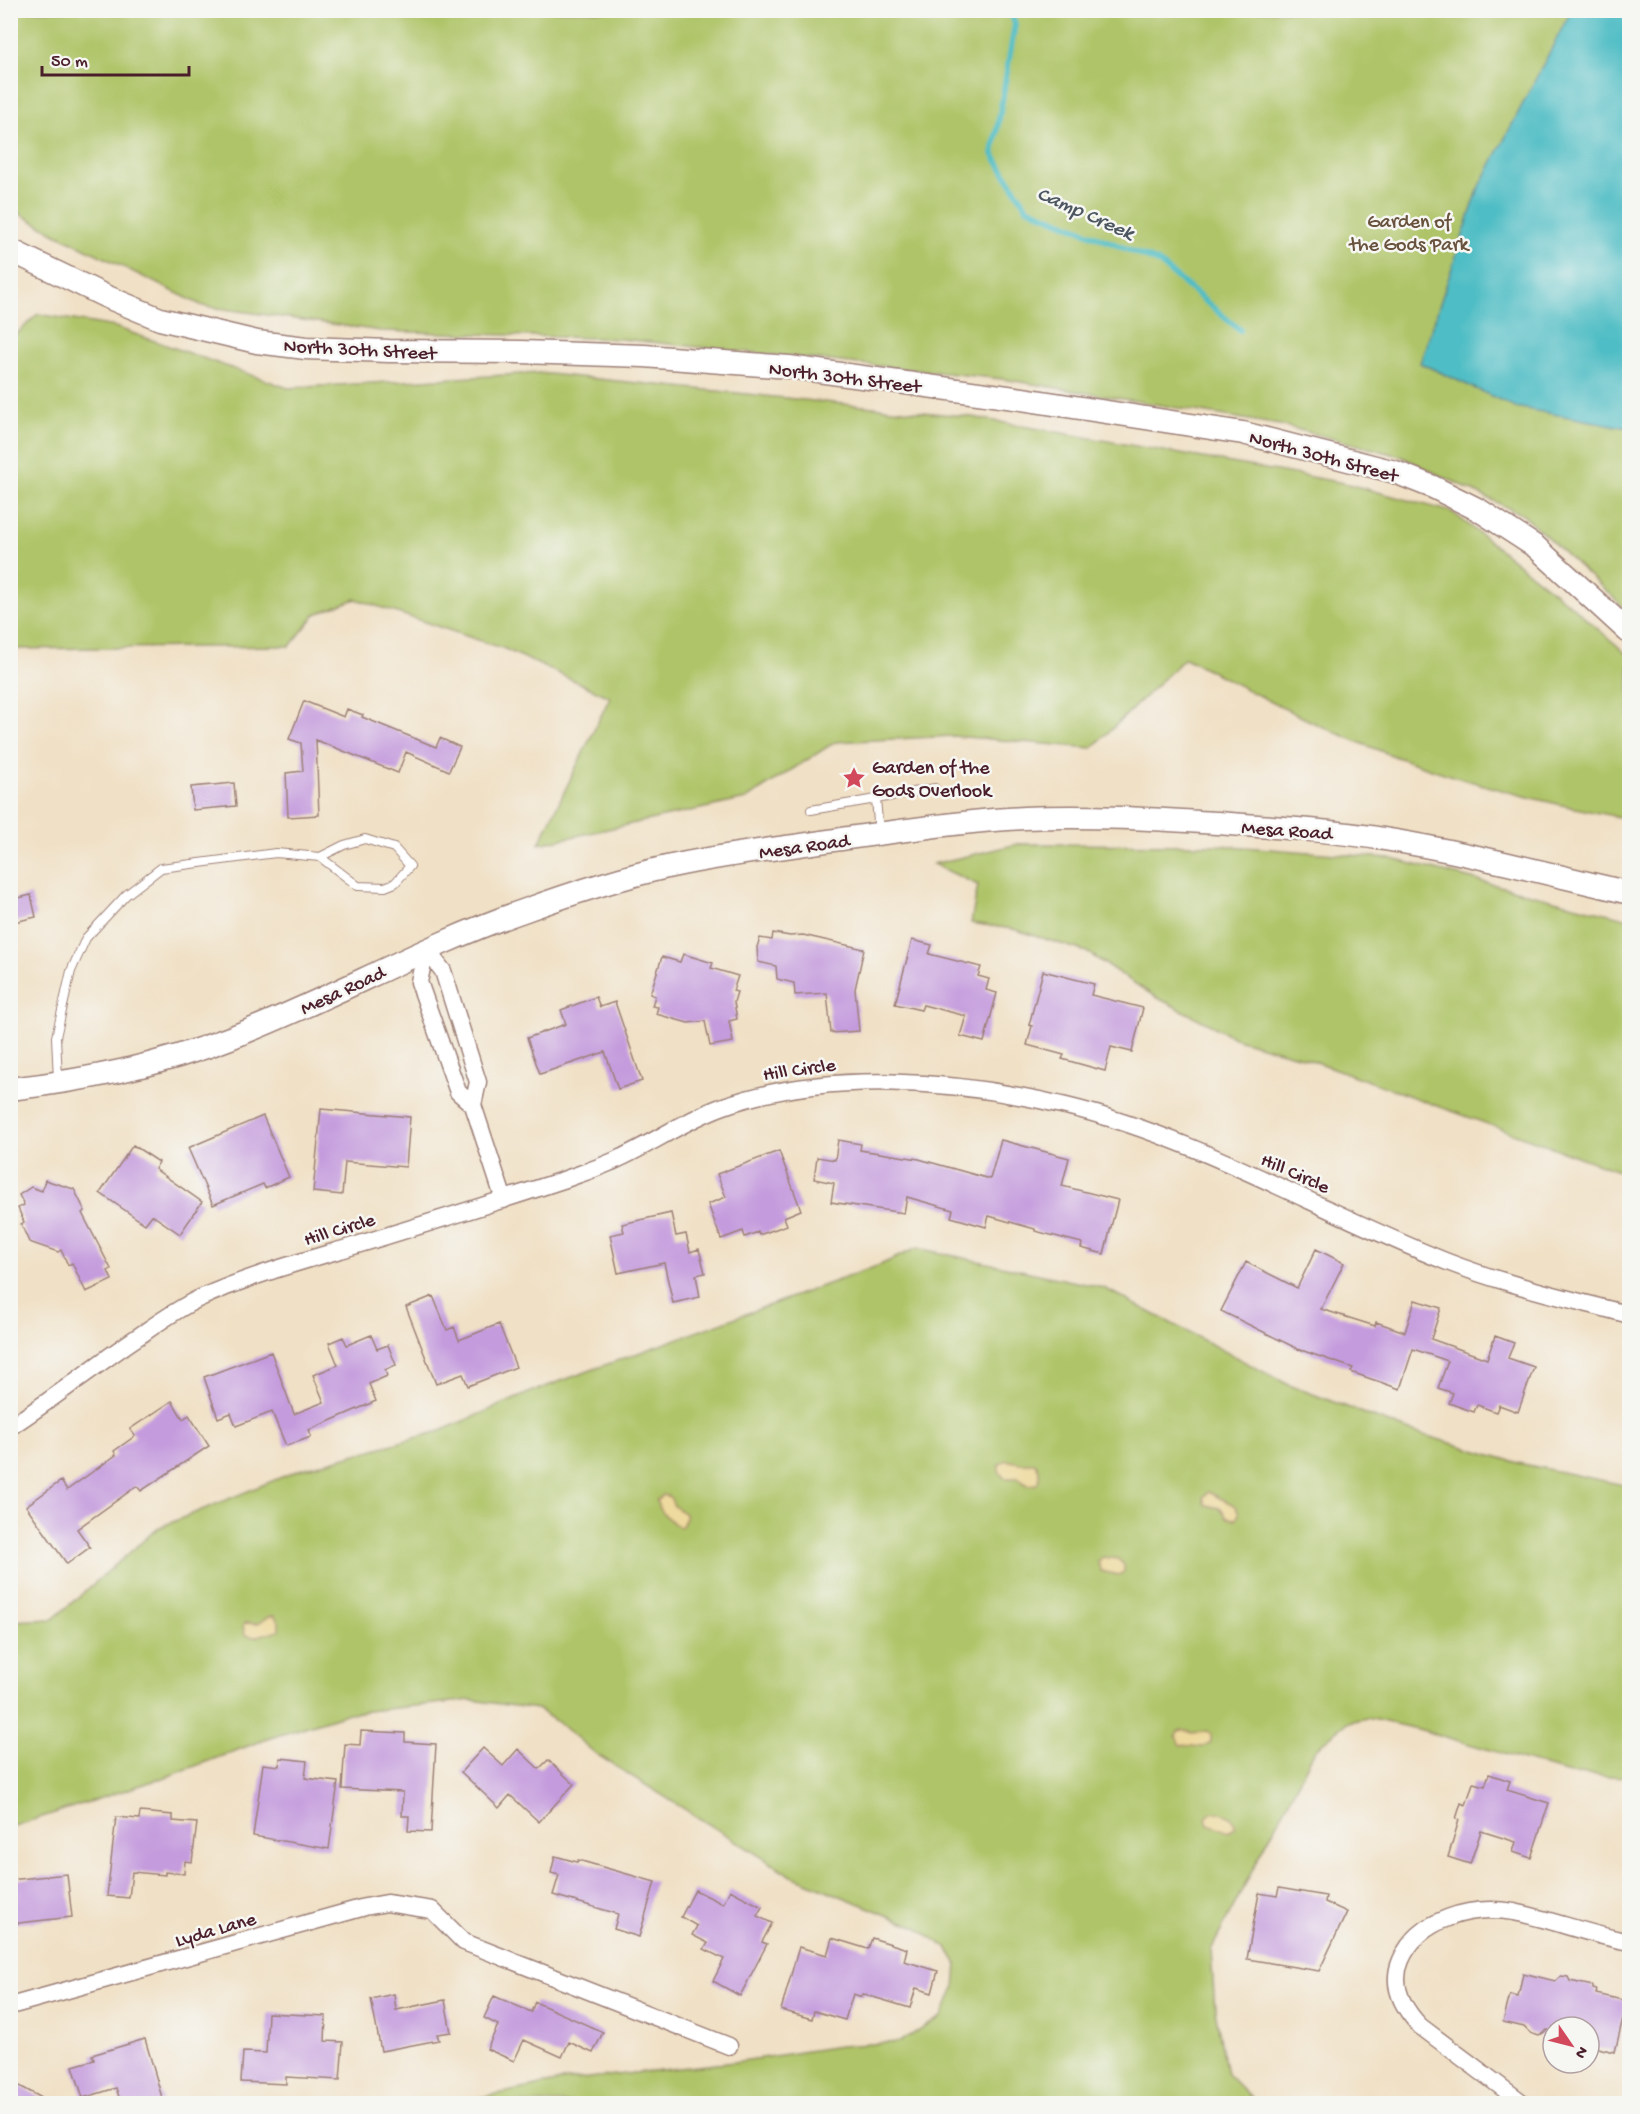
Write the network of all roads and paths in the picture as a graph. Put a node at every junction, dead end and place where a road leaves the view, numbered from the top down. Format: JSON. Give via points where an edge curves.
{"nodes":[{"id":1,"x":13,"y":252,"type":"edge"},
{"id":2,"x":1629,"y":633,"type":"edge"},
{"id":3,"x":935,"y":788,"type":"dead end"},
{"id":4,"x":876,"y":799,"type":"junction"},
{"id":5,"x":811,"y":810,"type":"dead end"},
{"id":6,"x":879,"y":834,"type":"junction"},
{"id":7,"x":320,"y":858,"type":"junction"},
{"id":8,"x":1629,"y":894,"type":"edge"},
{"id":9,"x":426,"y":949,"type":"junction"},
{"id":10,"x":462,"y":1030,"type":"junction"},
{"id":11,"x":438,"y":1038,"type":"junction"},
{"id":12,"x":59,"y":1083,"type":"junction"},
{"id":13,"x":10,"y":1089,"type":"edge"},
{"id":14,"x":473,"y":1105,"type":"junction"},
{"id":15,"x":504,"y":1200,"type":"junction"},
{"id":16,"x":1629,"y":1315,"type":"edge"},
{"id":17,"x":10,"y":1426,"type":"edge"},
{"id":18,"x":1629,"y":1942,"type":"edge"},
{"id":19,"x":10,"y":2006,"type":"edge"},
{"id":20,"x":729,"y":2046,"type":"dead end"},
{"id":21,"x":1524,"y":2103,"type":"edge"}],
"edges":[{"from":1,"to":2,"type":"main road","name":"North 30th Street","via":[[160,318],[257,342],[306,348],[644,356],[789,367],[1243,433],[1395,472],[1479,510],[1536,547]]},
{"from":3,"to":4,"type":"lane"},
{"from":4,"to":5,"type":"lane"},
{"from":4,"to":6,"type":"lane"},
{"from":6,"to":8,"type":"main road","name":"Mesa Road","via":[[978,821],[1073,816],[1329,831],[1422,846]]},
{"from":6,"to":9,"type":"main road","name":"Mesa Road","via":[[664,868],[519,912]]},
{"from":7,"to":7,"type":"lane","via":[[365,839],[394,848],[410,866],[395,883],[358,886]]},
{"from":7,"to":12,"type":"lane","via":[[276,853],[161,868],[126,895],[86,938],[71,971],[56,1038]]},
{"from":9,"to":10,"type":"street","via":[[443,971]]},
{"from":9,"to":11,"type":"street","via":[[419,982]]},
{"from":9,"to":12,"type":"main road","name":"Mesa Road","via":[[229,1039],[175,1058]]},
{"from":10,"to":11,"type":"street"},
{"from":10,"to":14,"type":"street","via":[[478,1082]]},
{"from":11,"to":14,"type":"street","via":[[458,1092]]},
{"from":12,"to":13,"type":"main road","name":"Mesa Road"},
{"from":14,"to":15,"type":"street"},
{"from":15,"to":16,"type":"street","name":"Hill Circle","via":[[618,1159],[684,1123],[757,1095],[838,1082],[957,1088],[1012,1094],[1120,1121],[1193,1149],[1443,1260],[1521,1288]]},
{"from":15,"to":17,"type":"street","name":"Hill Circle","via":[[279,1268],[194,1301]]},
{"from":18,"to":21,"type":"street","via":[[1514,1912],[1492,1911],[1467,1912],[1442,1920],[1406,1948],[1397,1983],[1406,2012]]},
{"from":19,"to":20,"type":"street","name":"Lyda Lane","via":[[387,1904],[432,1910],[464,1942]]}]}
